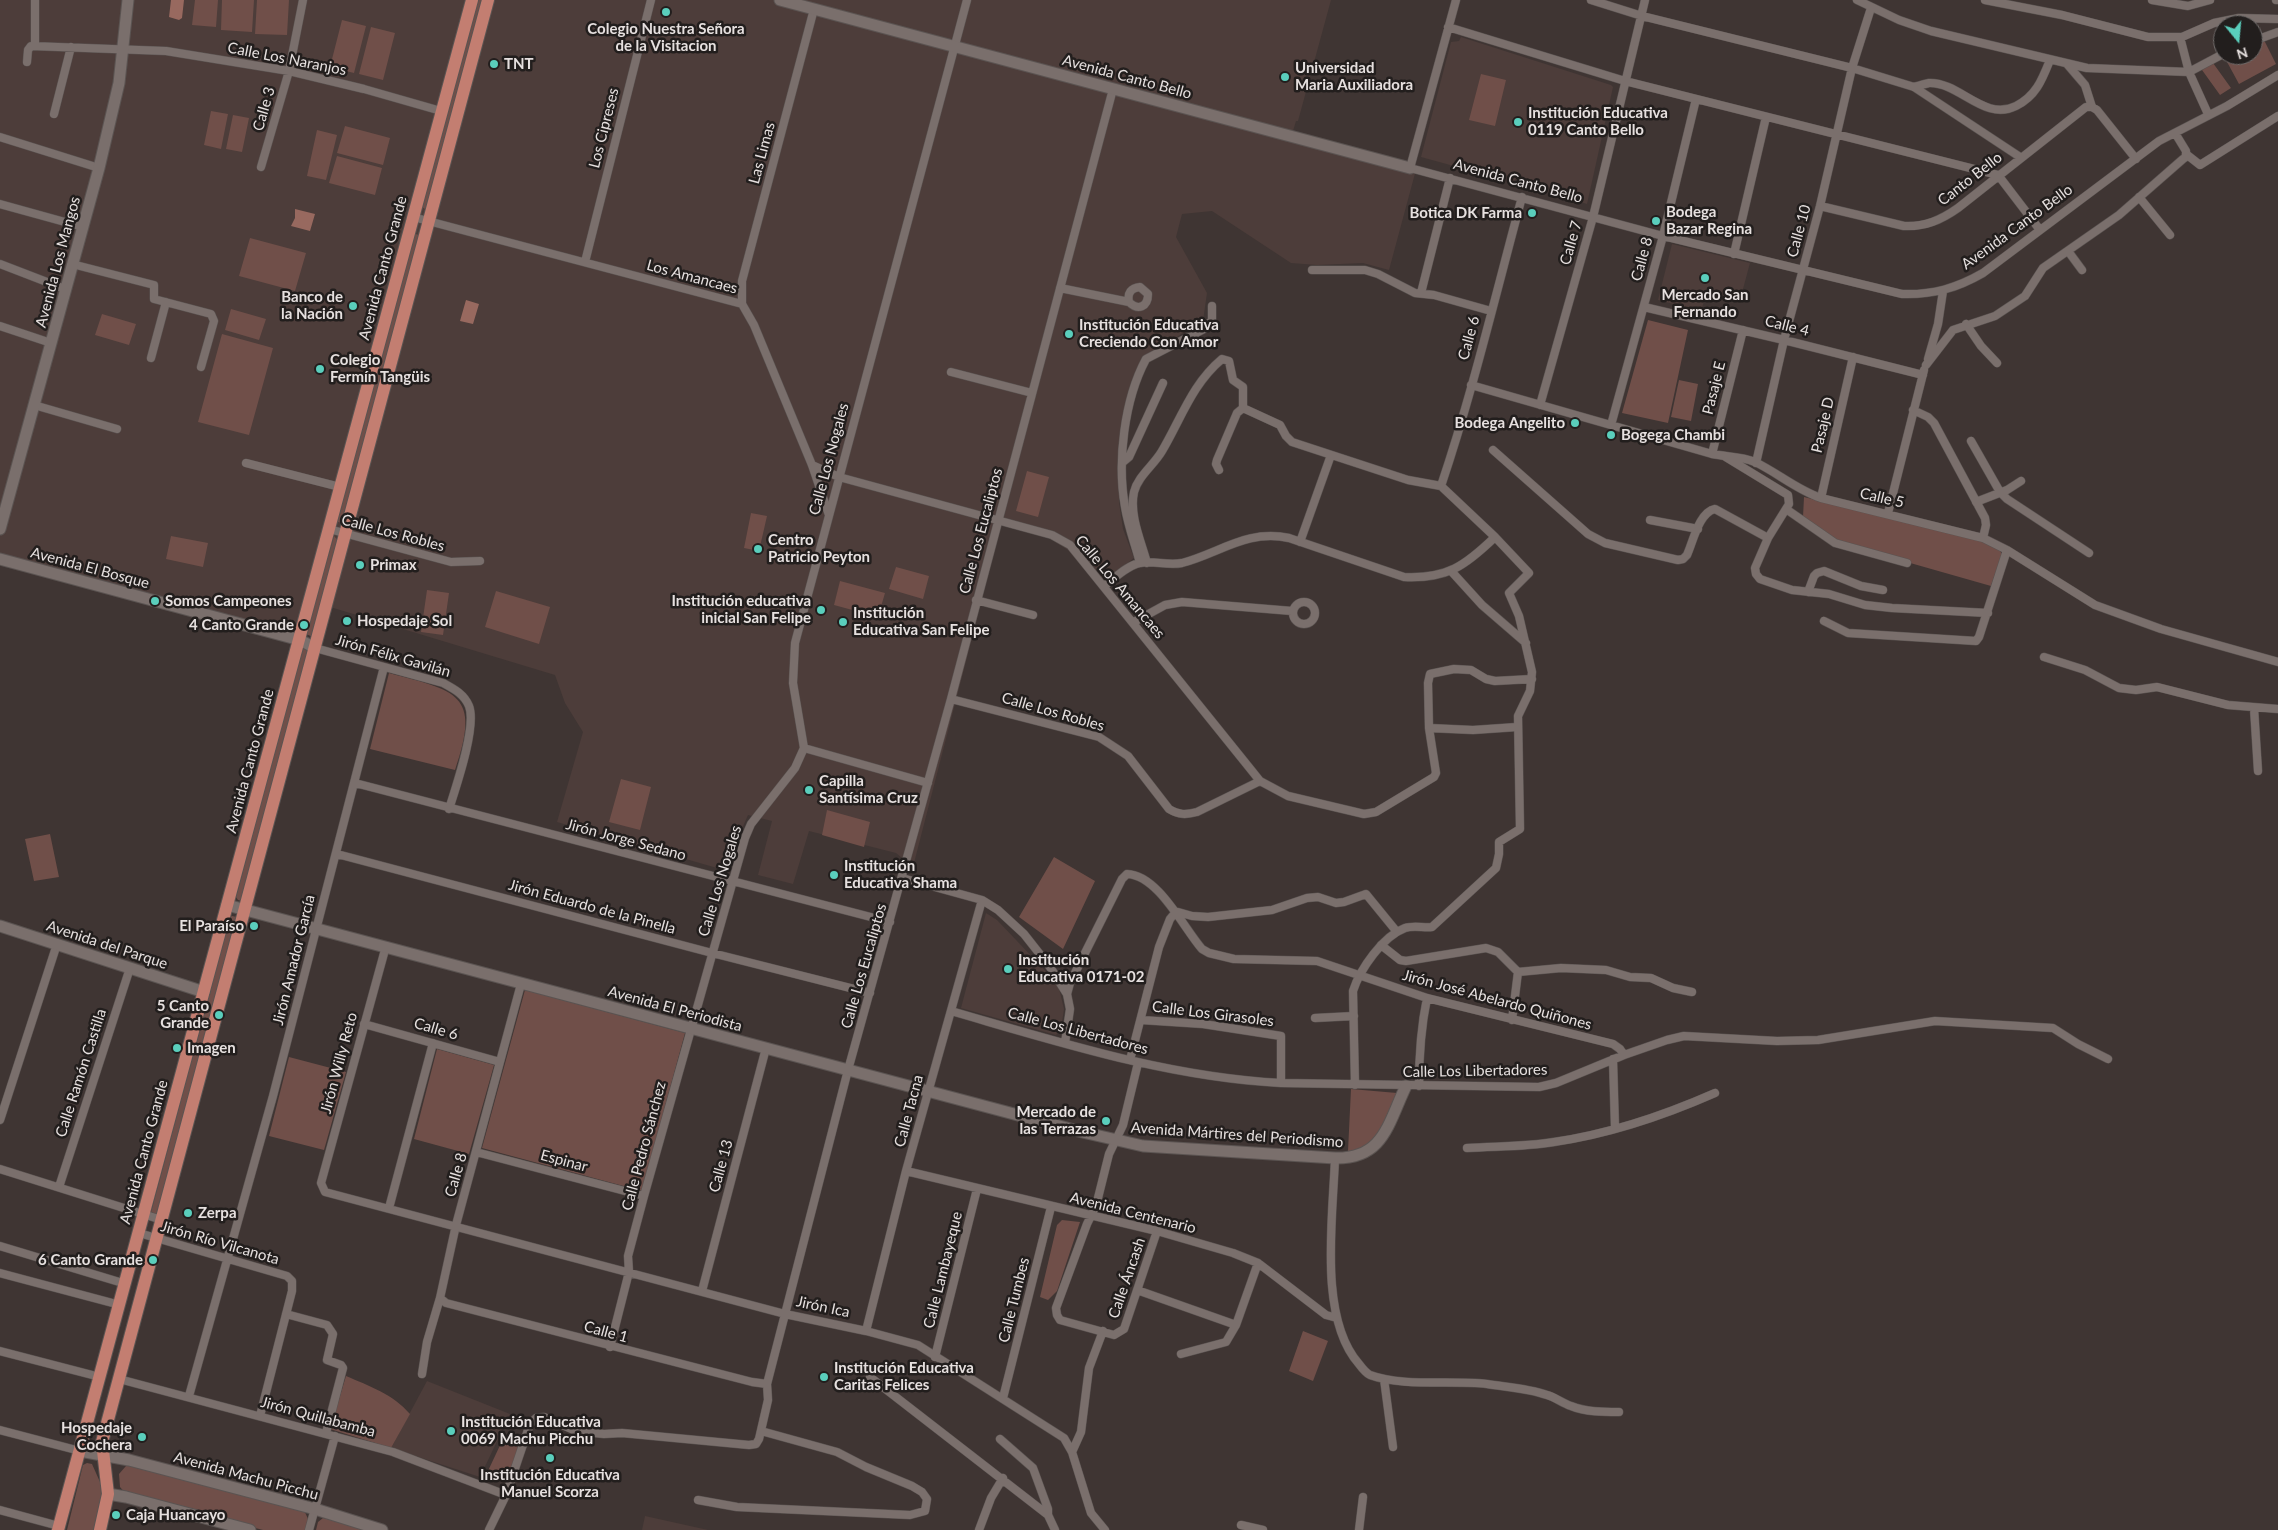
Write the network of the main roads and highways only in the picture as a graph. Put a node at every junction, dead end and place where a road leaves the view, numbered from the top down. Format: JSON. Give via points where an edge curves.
{"nodes":[{"id":1,"x":472,"y":0,"type":"edge"},
{"id":2,"x":488,"y":0,"type":"edge"},
{"id":3,"x":92,"y":1405,"type":"junction"},
{"id":4,"x":111,"y":1408,"type":"junction"},
{"id":5,"x":58,"y":1528,"type":"edge"},
{"id":6,"x":100,"y":1530,"type":"edge"}],
"edges":[{"from":1,"to":3,"type":"main road","name":"Avenida Canto Grande"},
{"from":2,"to":4,"type":"main road"},
{"from":3,"to":4,"type":"main road"},
{"from":3,"to":5,"type":"main road","name":"Avenida Canto Grande"},
{"from":4,"to":6,"type":"main road","via":[[102,1442],[108,1494]]}]}
